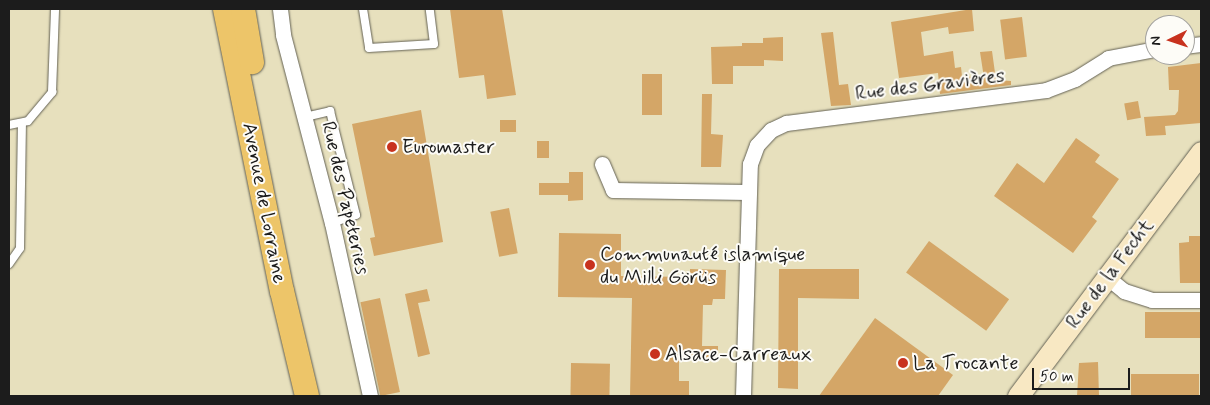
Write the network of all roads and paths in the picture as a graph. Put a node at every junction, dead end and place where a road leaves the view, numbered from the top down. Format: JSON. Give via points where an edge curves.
{"nodes":[{"id":1,"x":54,"y":9,"type":"edge"},
{"id":2,"x":225,"y":9,"type":"edge"},
{"id":3,"x":243,"y":9,"type":"edge"},
{"id":4,"x":280,"y":9,"type":"edge"},
{"id":5,"x":363,"y":9,"type":"edge"},
{"id":6,"x":430,"y":9,"type":"edge"},
{"id":7,"x":1145,"y":51,"type":"edge"},
{"id":8,"x":305,"y":117,"type":"junction"},
{"id":9,"x":22,"y":124,"type":"junction"},
{"id":10,"x":9,"y":125,"type":"edge"},
{"id":11,"x":1201,"y":152,"type":"edge"},
{"id":12,"x":602,"y":164,"type":"dead end"},
{"id":13,"x":748,"y":192,"type":"junction"},
{"id":14,"x":332,"y":223,"type":"junction"},
{"id":15,"x":9,"y":264,"type":"edge"},
{"id":16,"x":1108,"y":278,"type":"junction"},
{"id":17,"x":1201,"y":300,"type":"edge"},
{"id":18,"x":307,"y":396,"type":"edge"},
{"id":19,"x":323,"y":396,"type":"edge"},
{"id":20,"x":370,"y":396,"type":"edge"},
{"id":21,"x":743,"y":396,"type":"edge"},
{"id":22,"x":1018,"y":396,"type":"edge"}],
"edges":[{"from":1,"to":9,"type":"lane","via":[[52,92]]},
{"from":2,"to":18,"type":"main road","name":"Avenue de Lorraine","via":[[282,291]]},
{"from":3,"to":19,"type":"main road","name":"Avenue de Lorraine","via":[[296,287]]},
{"from":4,"to":8,"type":"street","name":"Rue des Papeteries","via":[[283,35]]},
{"from":5,"to":6,"type":"lane","via":[[369,48],[434,44]]},
{"from":7,"to":13,"type":"street","name":"Rue des Gravières","via":[[1108,58],[1075,79],[1046,90],[786,123],[771,130],[757,145],[750,164]]},
{"from":8,"to":14,"type":"street","name":"Rue des Papeteries"},
{"from":8,"to":14,"type":"lane","via":[[330,112],[356,215]]},
{"from":9,"to":10,"type":"lane"},
{"from":9,"to":15,"type":"lane","via":[[20,248]]},
{"from":11,"to":16,"type":"street","name":"Rue de la Fecht"},
{"from":12,"to":13,"type":"street","via":[[613,190]]},
{"from":13,"to":21,"type":"street","name":"Rue des Gravières"},
{"from":14,"to":20,"type":"street","name":"Rue des Papeteries"},
{"from":16,"to":17,"type":"street","via":[[1124,291],[1152,300]]},
{"from":16,"to":22,"type":"street","name":"Rue de la Fecht"}]}
